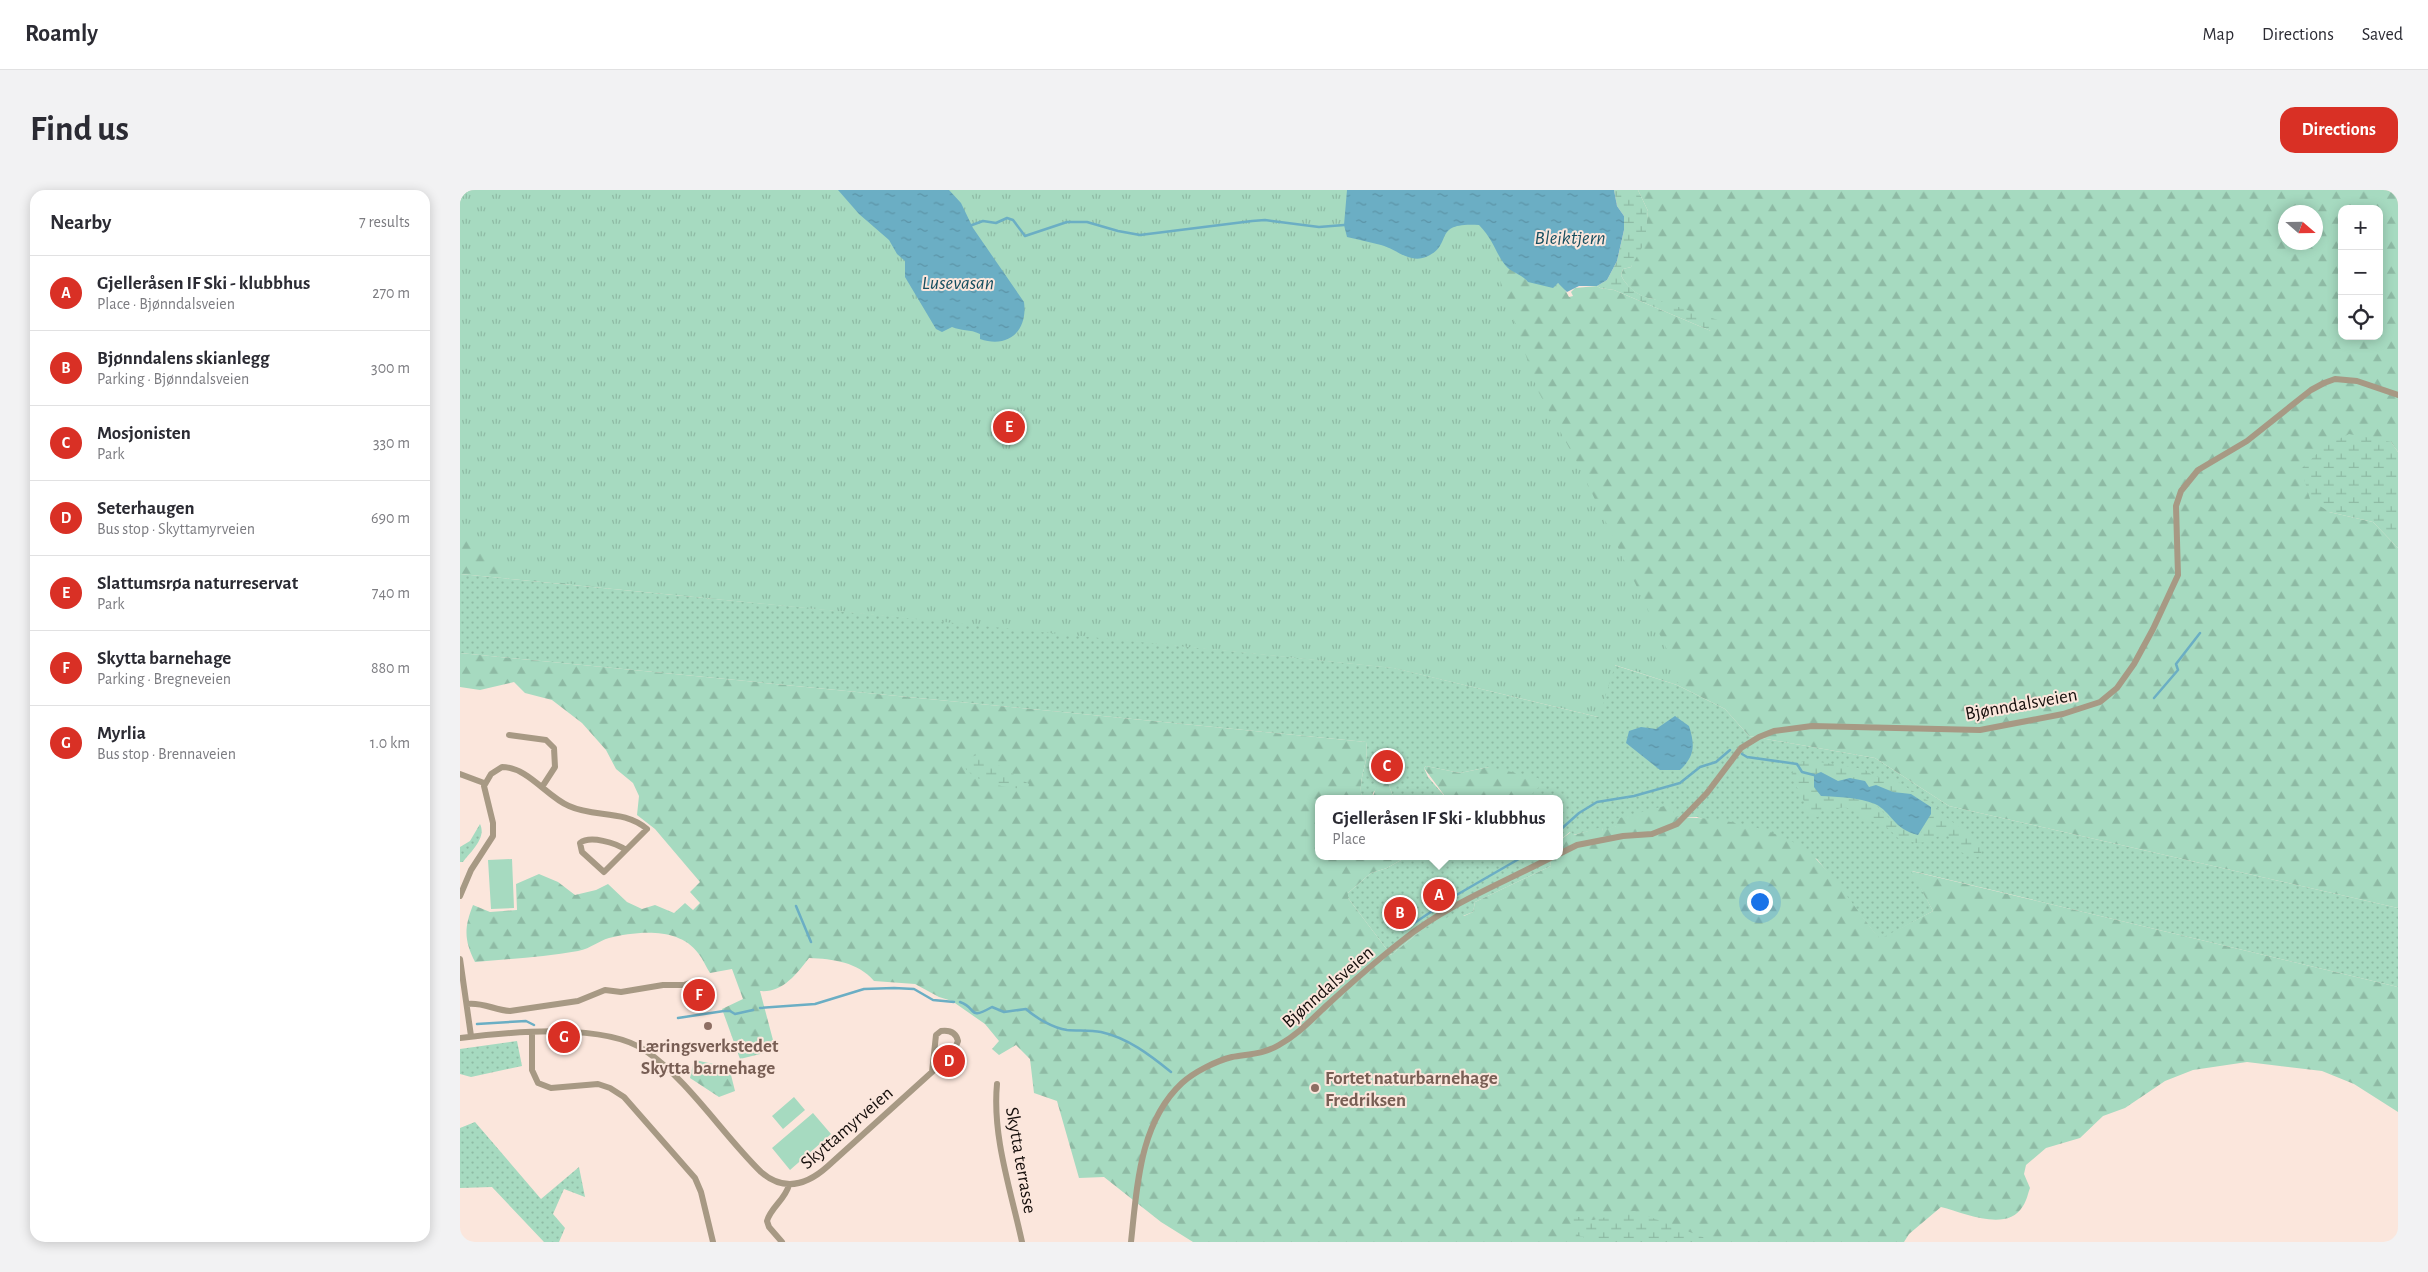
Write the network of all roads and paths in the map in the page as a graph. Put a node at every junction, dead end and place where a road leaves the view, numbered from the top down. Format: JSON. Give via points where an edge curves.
{"nodes":[{"id":1,"x":2398,"y":395,"type":"edge"},
{"id":2,"x":509,"y":734,"type":"dead end"},
{"id":3,"x":460,"y":774,"type":"edge"},
{"id":4,"x":484,"y":783,"type":"junction"},
{"id":5,"x":542,"y":787,"type":"junction"},
{"id":6,"x":626,"y":850,"type":"junction"},
{"id":7,"x":1563,"y":852,"type":"edge"},
{"id":8,"x":1546,"y":860,"type":"edge"},
{"id":9,"x":460,"y":896,"type":"edge"},
{"id":10,"x":460,"y":958,"type":"edge"},
{"id":11,"x":695,"y":981,"type":"dead end"},
{"id":12,"x":467,"y":1004,"type":"junction"},
{"id":13,"x":532,"y":1032,"type":"junction"},
{"id":14,"x":471,"y":1036,"type":"junction"},
{"id":15,"x":460,"y":1038,"type":"edge"},
{"id":16,"x":932,"y":1072,"type":"junction"},
{"id":17,"x":997,"y":1084,"type":"dead end"},
{"id":18,"x":789,"y":1185,"type":"junction"},
{"id":19,"x":713,"y":1242,"type":"edge"},
{"id":20,"x":782,"y":1242,"type":"edge"},
{"id":21,"x":1022,"y":1242,"type":"edge"},
{"id":22,"x":1132,"y":1242,"type":"edge"}],
"edges":[{"from":1,"to":7,"type":"street","name":"Bjønndalsveien","via":[[2357,381],[2335,379],[2324,383],[2247,441],[2198,470],[2181,491],[2176,506],[2178,574],[2134,664],[2117,688],[2100,702],[2064,714],[1980,730],[1812,726],[1774,731],[1741,748],[1707,793],[1677,824],[1652,834],[1577,845]]},
{"from":2,"to":5,"type":"street","via":[[546,740],[554,748],[555,768]]},
{"from":3,"to":4,"type":"street"},
{"from":4,"to":5,"type":"street","via":[[494,771],[507,767]]},
{"from":4,"to":9,"type":"street","via":[[493,836],[471,870]]},
{"from":5,"to":6,"type":"street","via":[[558,801],[573,808],[626,816],[639,822],[647,829]]},
{"from":6,"to":6,"type":"street","via":[[604,872],[579,847],[582,841],[588,840],[618,844]]},
{"from":8,"to":22,"type":"street","name":"Bjønndalsveien","via":[[1439,914],[1391,950],[1279,1046],[1260,1054],[1228,1059],[1202,1070],[1182,1084],[1163,1110],[1144,1152],[1136,1191]]},
{"from":10,"to":12,"type":"street"},
{"from":11,"to":12,"type":"street","via":[[621,992],[605,990],[578,1001],[510,1012],[479,1003]]},
{"from":12,"to":14,"type":"street"},
{"from":13,"to":14,"type":"street","name":"Skyttamyrveien"},
{"from":13,"to":18,"type":"street","name":"Skyttamyrveien","via":[[597,1034],[620,1038],[640,1047],[659,1061],[761,1172],[775,1182]]},
{"from":13,"to":19,"type":"street","via":[[532,1070],[538,1083],[551,1088],[598,1084],[616,1091],[688,1168],[700,1186]]},
{"from":14,"to":15,"type":"street","name":"Skyttamyrveien"},
{"from":16,"to":16,"type":"street","name":"Skyttamyrveien","via":[[956,1048],[957,1038],[950,1031],[936,1034]]},
{"from":16,"to":18,"type":"street","name":"Skyttamyrveien","via":[[818,1175]]},
{"from":17,"to":21,"type":"street","name":"Skytta terrasse","via":[[999,1138]]},
{"from":18,"to":20,"type":"street","via":[[767,1222]]}]}
